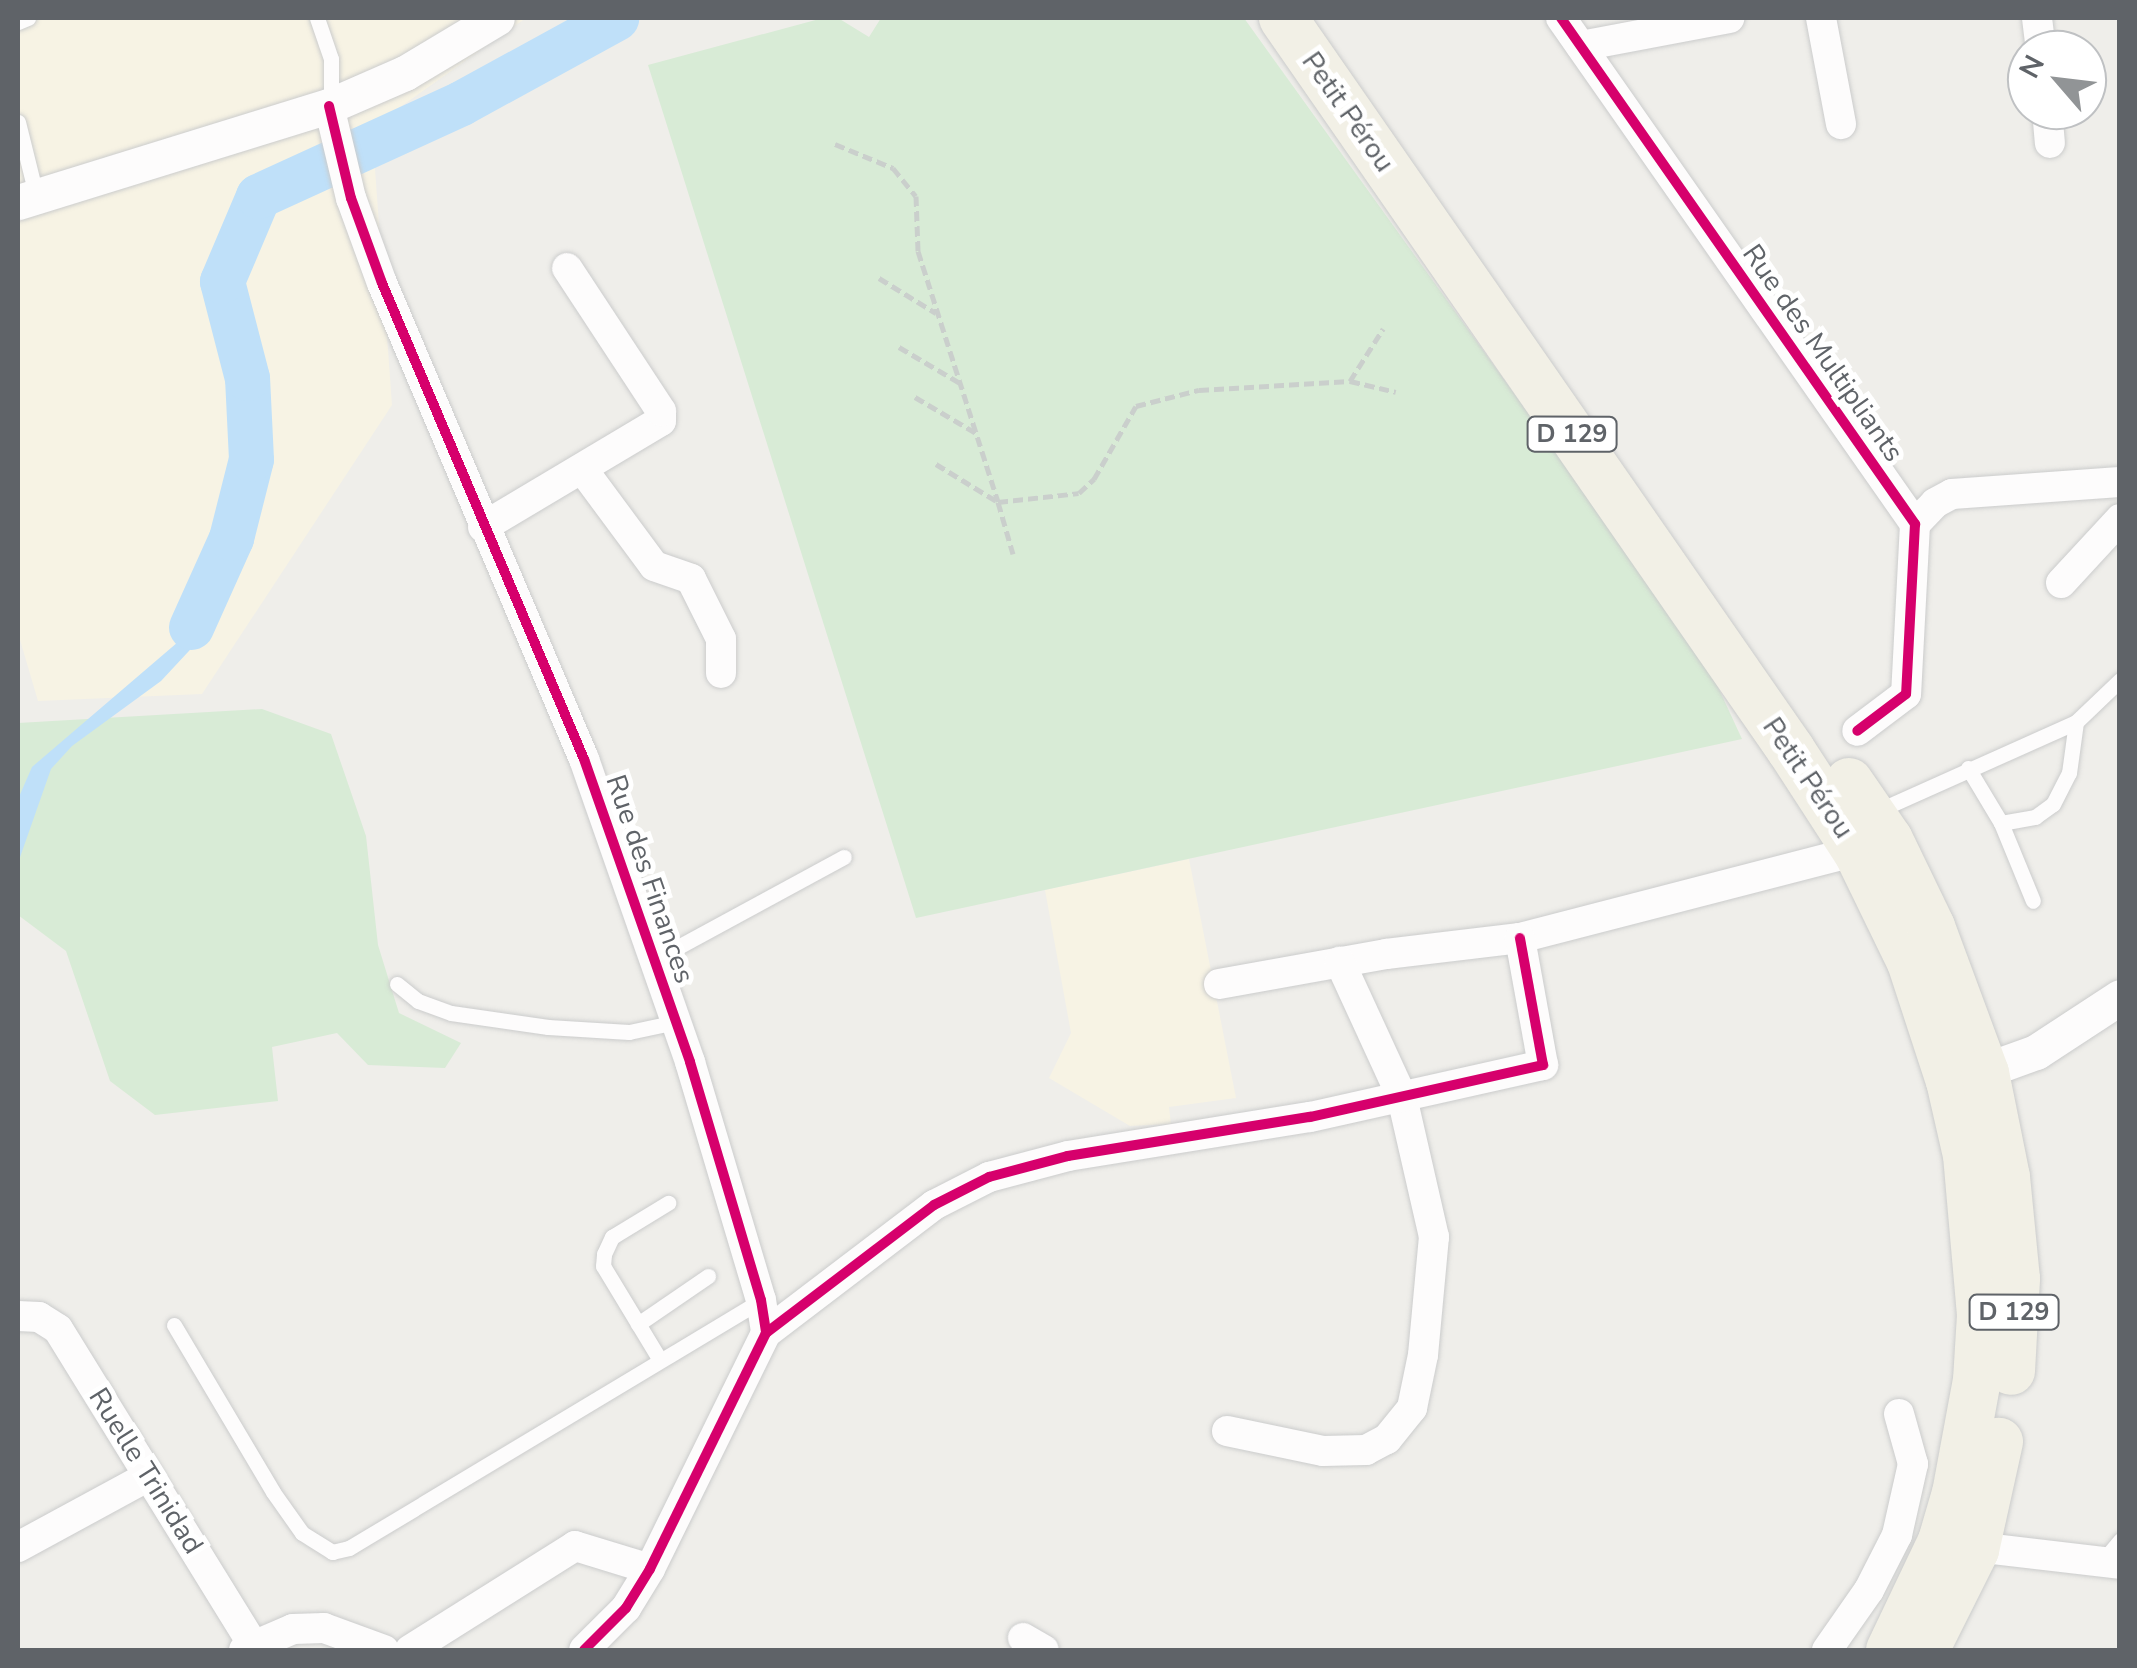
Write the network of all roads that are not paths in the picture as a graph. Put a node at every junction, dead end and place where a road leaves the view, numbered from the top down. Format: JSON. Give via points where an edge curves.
{"nodes":[{"id":1,"x":28,"y":18,"type":"edge"},
{"id":2,"x":317,"y":18,"type":"edge"},
{"id":3,"x":497,"y":18,"type":"edge"},
{"id":4,"x":1283,"y":18,"type":"edge"},
{"id":5,"x":1322,"y":18,"type":"edge"},
{"id":6,"x":1561,"y":18,"type":"edge"},
{"id":7,"x":1729,"y":18,"type":"edge"},
{"id":8,"x":1821,"y":18,"type":"edge"},
{"id":9,"x":18,"y":22,"type":"edge"},
{"id":10,"x":1581,"y":46,"type":"junction"},
{"id":11,"x":332,"y":121,"type":"junction"},
{"id":12,"x":18,"y":122,"type":"edge"},
{"id":13,"x":1841,"y":124,"type":"dead end"},
{"id":14,"x":2049,"y":130,"type":"edge"},
{"id":15,"x":2050,"y":143,"type":"dead end"},
{"id":16,"x":27,"y":199,"type":"edge"},
{"id":17,"x":567,"y":268,"type":"dead end"},
{"id":18,"x":583,"y":470,"type":"junction"},
{"id":19,"x":2120,"y":482,"type":"edge"},
{"id":20,"x":2120,"y":519,"type":"edge"},
{"id":21,"x":1915,"y":524,"type":"junction"},
{"id":22,"x":483,"y":526,"type":"junction"},
{"id":23,"x":2060,"y":582,"type":"dead end"},
{"id":24,"x":721,"y":673,"type":"dead end"},
{"id":25,"x":2120,"y":680,"type":"edge"},
{"id":26,"x":2076,"y":722,"type":"junction"},
{"id":27,"x":1857,"y":732,"type":"dead end"},
{"id":28,"x":1968,"y":768,"type":"junction"},
{"id":29,"x":2001,"y":823,"type":"junction"},
{"id":30,"x":1873,"y":836,"type":"junction"},
{"id":31,"x":844,"y":857,"type":"dead end"},
{"id":32,"x":2033,"y":901,"type":"dead end"},
{"id":33,"x":1520,"y":938,"type":"junction"},
{"id":34,"x":654,"y":960,"type":"junction"},
{"id":35,"x":1340,"y":962,"type":"junction"},
{"id":36,"x":397,"y":984,"type":"dead end"},
{"id":37,"x":1219,"y":984,"type":"dead end"},
{"id":38,"x":2120,"y":996,"type":"edge"},
{"id":39,"x":676,"y":1022,"type":"junction"},
{"id":40,"x":1968,"y":1077,"type":"junction"},
{"id":41,"x":1402,"y":1097,"type":"junction"},
{"id":42,"x":668,"y":1203,"type":"dead end"},
{"id":43,"x":708,"y":1276,"type":"dead end"},
{"id":44,"x":761,"y":1300,"type":"junction"},
{"id":45,"x":18,"y":1316,"type":"edge"},
{"id":46,"x":638,"y":1324,"type":"junction"},
{"id":47,"x":174,"y":1325,"type":"dead end"},
{"id":48,"x":766,"y":1333,"type":"junction"},
{"id":49,"x":660,"y":1360,"type":"junction"},
{"id":50,"x":1900,"y":1414,"type":"dead end"},
{"id":51,"x":1227,"y":1431,"type":"dead end"},
{"id":52,"x":149,"y":1476,"type":"junction"},
{"id":53,"x":1959,"y":1545,"type":"junction"},
{"id":54,"x":18,"y":1547,"type":"edge"},
{"id":55,"x":2113,"y":1556,"type":"edge"},
{"id":56,"x":650,"y":1569,"type":"junction"},
{"id":57,"x":251,"y":1648,"type":"edge"},
{"id":58,"x":384,"y":1650,"type":"edge"},
{"id":59,"x":410,"y":1650,"type":"edge"},
{"id":60,"x":584,"y":1650,"type":"edge"},
{"id":61,"x":1827,"y":1650,"type":"edge"},
{"id":62,"x":1890,"y":1650,"type":"edge"},
{"id":63,"x":1925,"y":1650,"type":"edge"}],
"edges":[{"from":1,"to":9,"type":"lane"},
{"from":2,"to":11,"type":"lane","via":[[331,58]]},
{"from":3,"to":11,"type":"street"},
{"from":4,"to":30,"type":"highway","name":"Petit Pérou","number":"D 129"},
{"from":5,"to":30,"type":"highway","name":"Petit Pérou","number":"D 129"},
{"from":6,"to":10,"type":"street","name":"Rue des Multipliants"},
{"from":7,"to":10,"type":"street"},
{"from":8,"to":13,"type":"street"},
{"from":10,"to":21,"type":"street","name":"Rue des Multipliants"},
{"from":11,"to":16,"type":"street"},
{"from":11,"to":22,"type":"street","name":"Rue des Finances","via":[[382,283]]},
{"from":12,"to":16,"type":"lane"},
{"from":14,"to":15,"type":"street"},
{"from":17,"to":18,"type":"street","via":[[662,416]]},
{"from":18,"to":22,"type":"street"},
{"from":18,"to":24,"type":"street","via":[[654,566],[691,579],[721,640]]},
{"from":19,"to":21,"type":"street","via":[[1952,494]]},
{"from":20,"to":23,"type":"street"},
{"from":21,"to":27,"type":"street","via":[[1906,694]]},
{"from":22,"to":34,"type":"street","name":"Rue des Finances","via":[[584,759]]},
{"from":25,"to":26,"type":"lane"},
{"from":26,"to":28,"type":"lane"},
{"from":26,"to":29,"type":"lane","via":[[2068,773],[2052,804],[2034,818]]},
{"from":28,"to":29,"type":"lane"},
{"from":28,"to":30,"type":"lane"},
{"from":29,"to":32,"type":"lane"},
{"from":30,"to":33,"type":"street"},
{"from":30,"to":40,"type":"highway","name":"Petit Pérou","number":"D 129","via":[[1911,962]]},
{"from":31,"to":34,"type":"lane"},
{"from":33,"to":35,"type":"street"},
{"from":33,"to":41,"type":"street","via":[[1543,1065]]},
{"from":34,"to":39,"type":"street","name":"Rue des Finances"},
{"from":35,"to":37,"type":"street"},
{"from":35,"to":41,"type":"street"},
{"from":36,"to":39,"type":"lane","via":[[451,1014],[629,1032]]},
{"from":38,"to":40,"type":"street","via":[[2036,1052]]},
{"from":39,"to":44,"type":"street","name":"Rue des Finances"},
{"from":40,"to":53,"type":"highway","name":"Petit Pérou","number":"D 129","via":[[1966,1154],[1981,1316]]},
{"from":41,"to":48,"type":"street","via":[[989,1176],[934,1205]]},
{"from":41,"to":51,"type":"street","via":[[1434,1237],[1412,1408],[1387,1440],[1366,1450],[1323,1450]]},
{"from":42,"to":46,"type":"lane","via":[[612,1237],[604,1254],[604,1266]]},
{"from":43,"to":46,"type":"lane"},
{"from":44,"to":48,"type":"street","name":"Rue des Finances"},
{"from":44,"to":49,"type":"lane"},
{"from":45,"to":52,"type":"street","name":"Ruelle Trinidad","via":[[39,1317],[58,1329]]},
{"from":46,"to":49,"type":"lane"},
{"from":47,"to":49,"type":"lane","via":[[282,1506],[302,1532],[332,1552]]},
{"from":48,"to":56,"type":"street"},
{"from":50,"to":61,"type":"street","via":[[1912,1464],[1897,1535]]},
{"from":52,"to":54,"type":"street"},
{"from":52,"to":57,"type":"street","name":"Ruelle Trinidad"},
{"from":53,"to":55,"type":"street"},
{"from":53,"to":62,"type":"highway","name":"Petit Pérou","number":"D 129"},
{"from":53,"to":63,"type":"highway","name":"Petit Pérou","number":"D 129"},
{"from":56,"to":59,"type":"street","via":[[575,1546]]},
{"from":56,"to":60,"type":"street","via":[[626,1608]]},
{"from":57,"to":58,"type":"street","via":[[293,1628],[324,1628]]}]}
